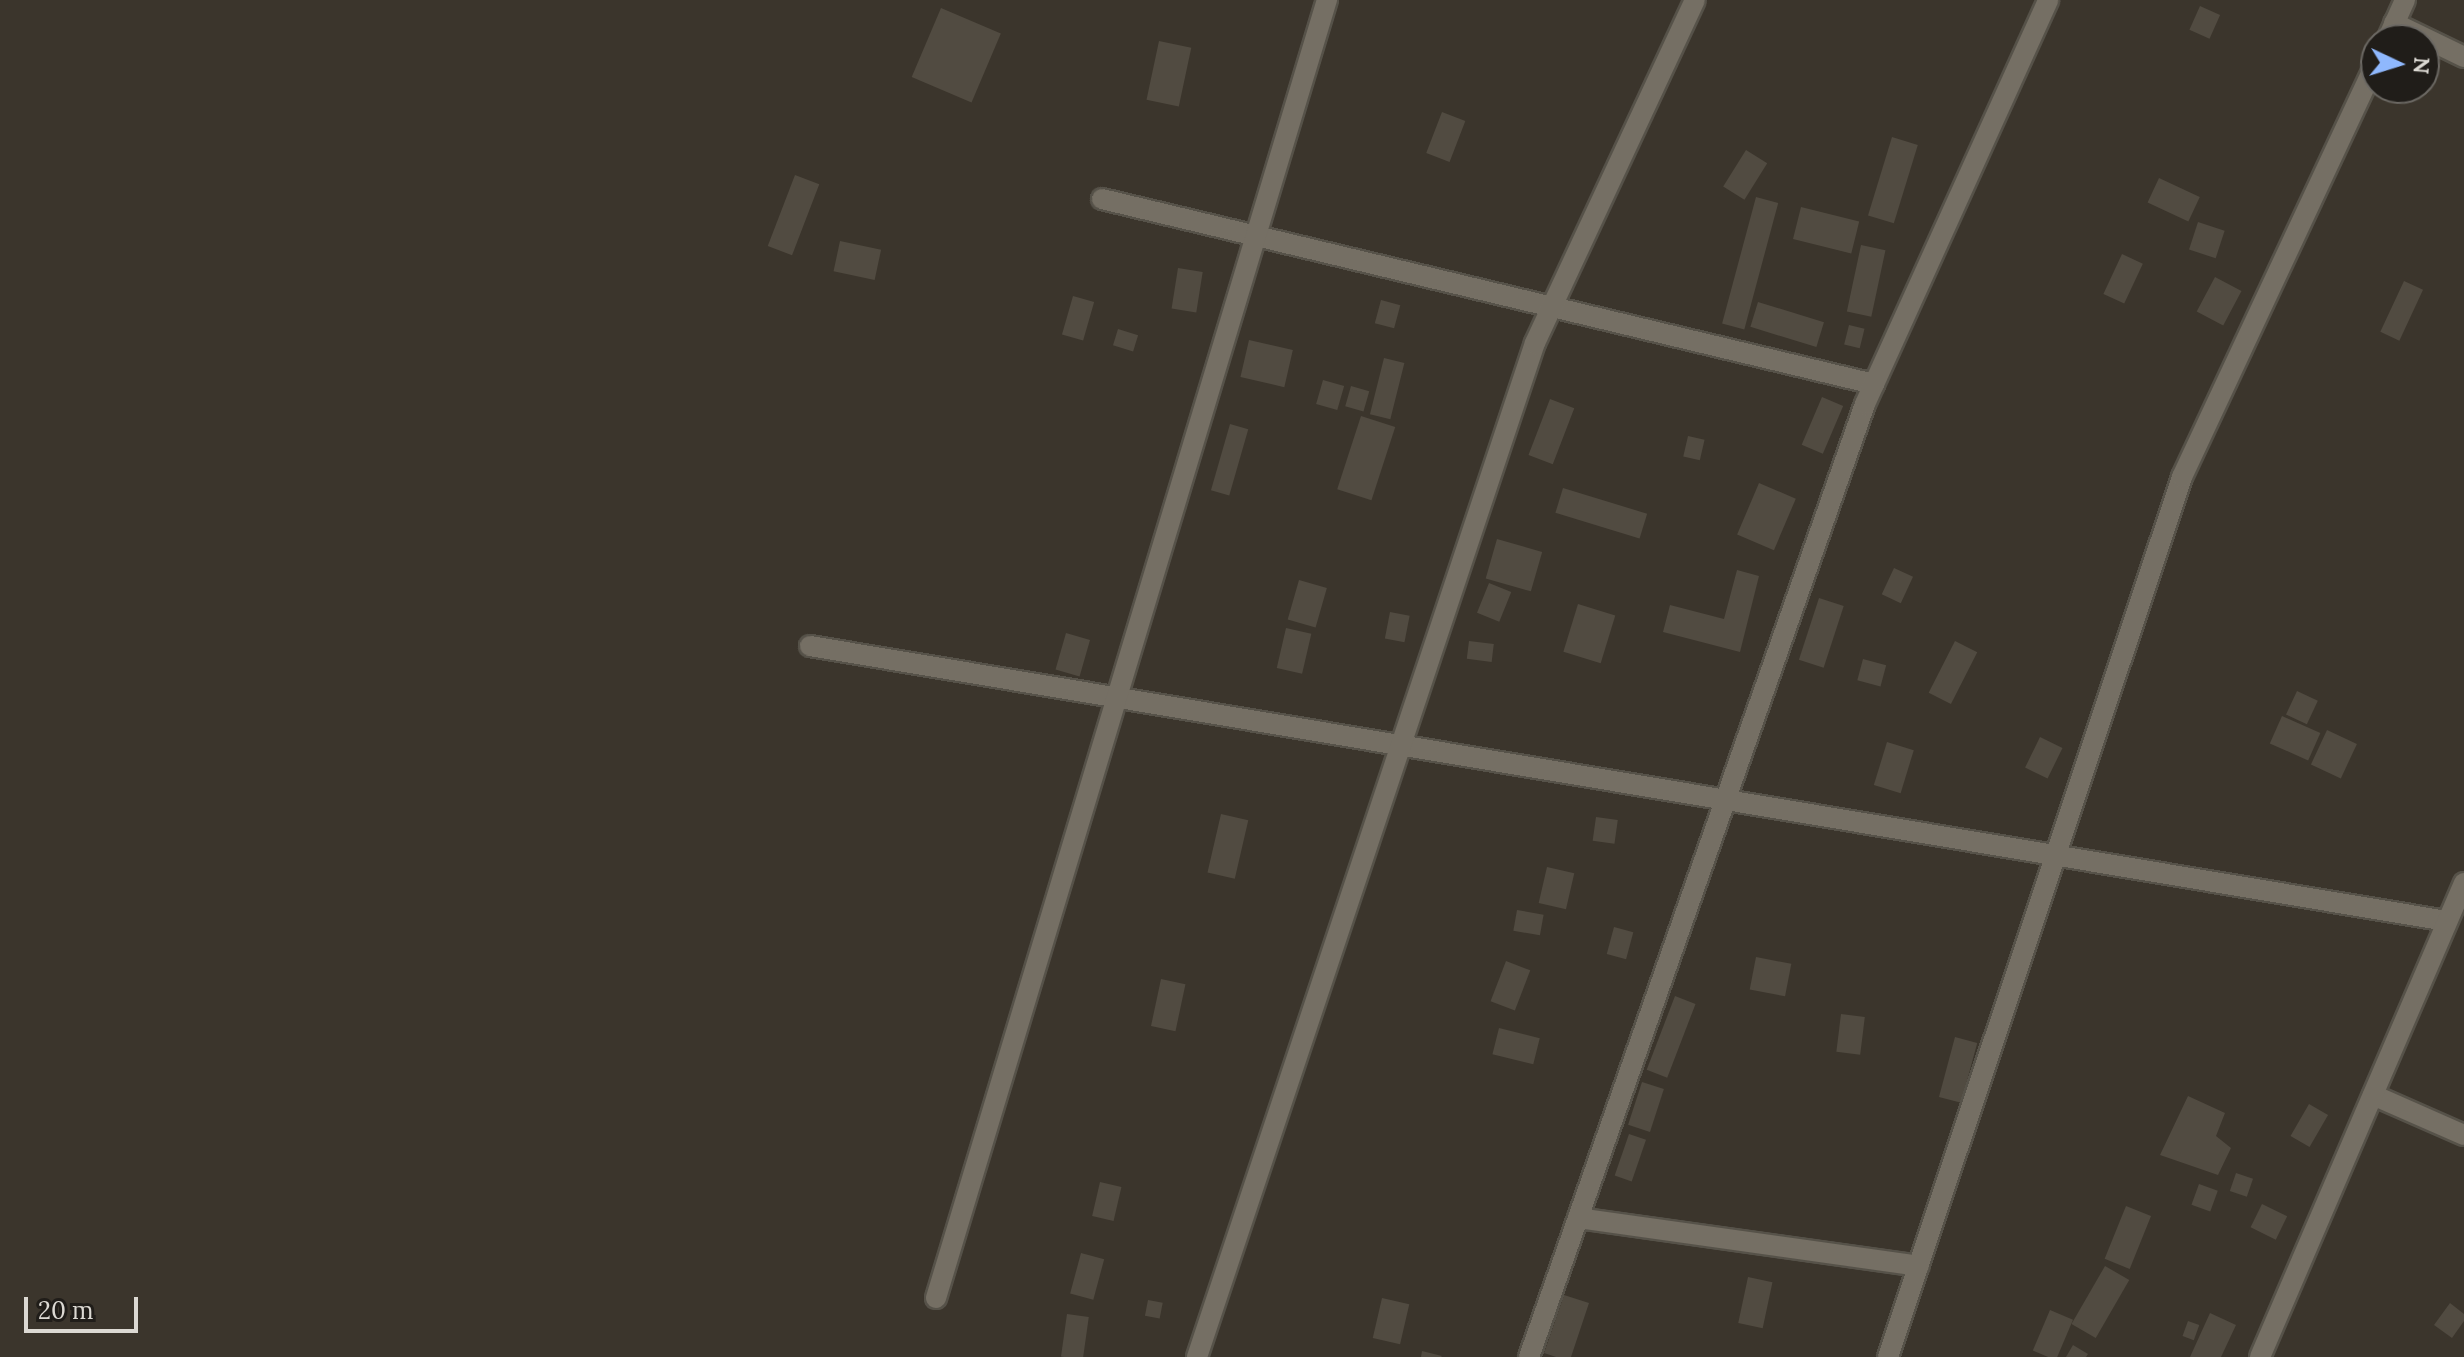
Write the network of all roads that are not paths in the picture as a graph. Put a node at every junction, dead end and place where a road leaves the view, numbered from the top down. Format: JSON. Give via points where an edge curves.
{"nodes":[{"id":1,"x":1327,"y":0,"type":"edge"},
{"id":2,"x":1695,"y":0,"type":"edge"},
{"id":3,"x":2048,"y":0,"type":"edge"},
{"id":4,"x":2405,"y":0,"type":"edge"},
{"id":5,"x":2394,"y":24,"type":"edge"},
{"id":6,"x":2440,"y":49,"type":"edge"},
{"id":7,"x":2464,"y":57,"type":"edge"},
{"id":8,"x":2360,"y":96,"type":"edge"},
{"id":9,"x":1102,"y":199,"type":"dead end"},
{"id":10,"x":1256,"y":235,"type":"junction"},
{"id":11,"x":1552,"y":306,"type":"junction"},
{"id":12,"x":1874,"y":384,"type":"junction"},
{"id":13,"x":810,"y":646,"type":"dead end"},
{"id":14,"x":1117,"y":697,"type":"junction"},
{"id":15,"x":1401,"y":745,"type":"junction"},
{"id":16,"x":1725,"y":800,"type":"junction"},
{"id":17,"x":2055,"y":855,"type":"junction"},
{"id":18,"x":2464,"y":883,"type":"edge"},
{"id":19,"x":2447,"y":921,"type":"junction"},
{"id":20,"x":2373,"y":1095,"type":"junction"},
{"id":21,"x":2464,"y":1135,"type":"edge"},
{"id":22,"x":1578,"y":1218,"type":"junction"},
{"id":23,"x":1919,"y":1266,"type":"junction"},
{"id":24,"x":936,"y":1298,"type":"dead end"},
{"id":25,"x":1197,"y":1357,"type":"edge"},
{"id":26,"x":1529,"y":1357,"type":"edge"},
{"id":27,"x":1888,"y":1357,"type":"edge"},
{"id":28,"x":2260,"y":1357,"type":"edge"}],
"edges":[{"from":1,"to":10,"type":"street"},
{"from":2,"to":11,"type":"street"},
{"from":3,"to":12,"type":"street"},
{"from":4,"to":5,"type":"street"},
{"from":6,"to":7,"type":"street"},
{"from":8,"to":17,"type":"street","via":[[2182,477]]},
{"from":9,"to":10,"type":"street"},
{"from":10,"to":11,"type":"street"},
{"from":10,"to":14,"type":"street"},
{"from":11,"to":12,"type":"street"},
{"from":11,"to":15,"type":"street","via":[[1535,343]]},
{"from":12,"to":16,"type":"street"},
{"from":13,"to":14,"type":"street"},
{"from":14,"to":15,"type":"street"},
{"from":14,"to":24,"type":"street"},
{"from":15,"to":16,"type":"street"},
{"from":15,"to":25,"type":"street"},
{"from":16,"to":17,"type":"street"},
{"from":16,"to":22,"type":"street"},
{"from":17,"to":19,"type":"street"},
{"from":17,"to":23,"type":"street"},
{"from":18,"to":19,"type":"street"},
{"from":19,"to":20,"type":"street"},
{"from":20,"to":21,"type":"street"},
{"from":20,"to":28,"type":"street"},
{"from":22,"to":23,"type":"street"},
{"from":22,"to":26,"type":"street"},
{"from":23,"to":27,"type":"street"}]}
